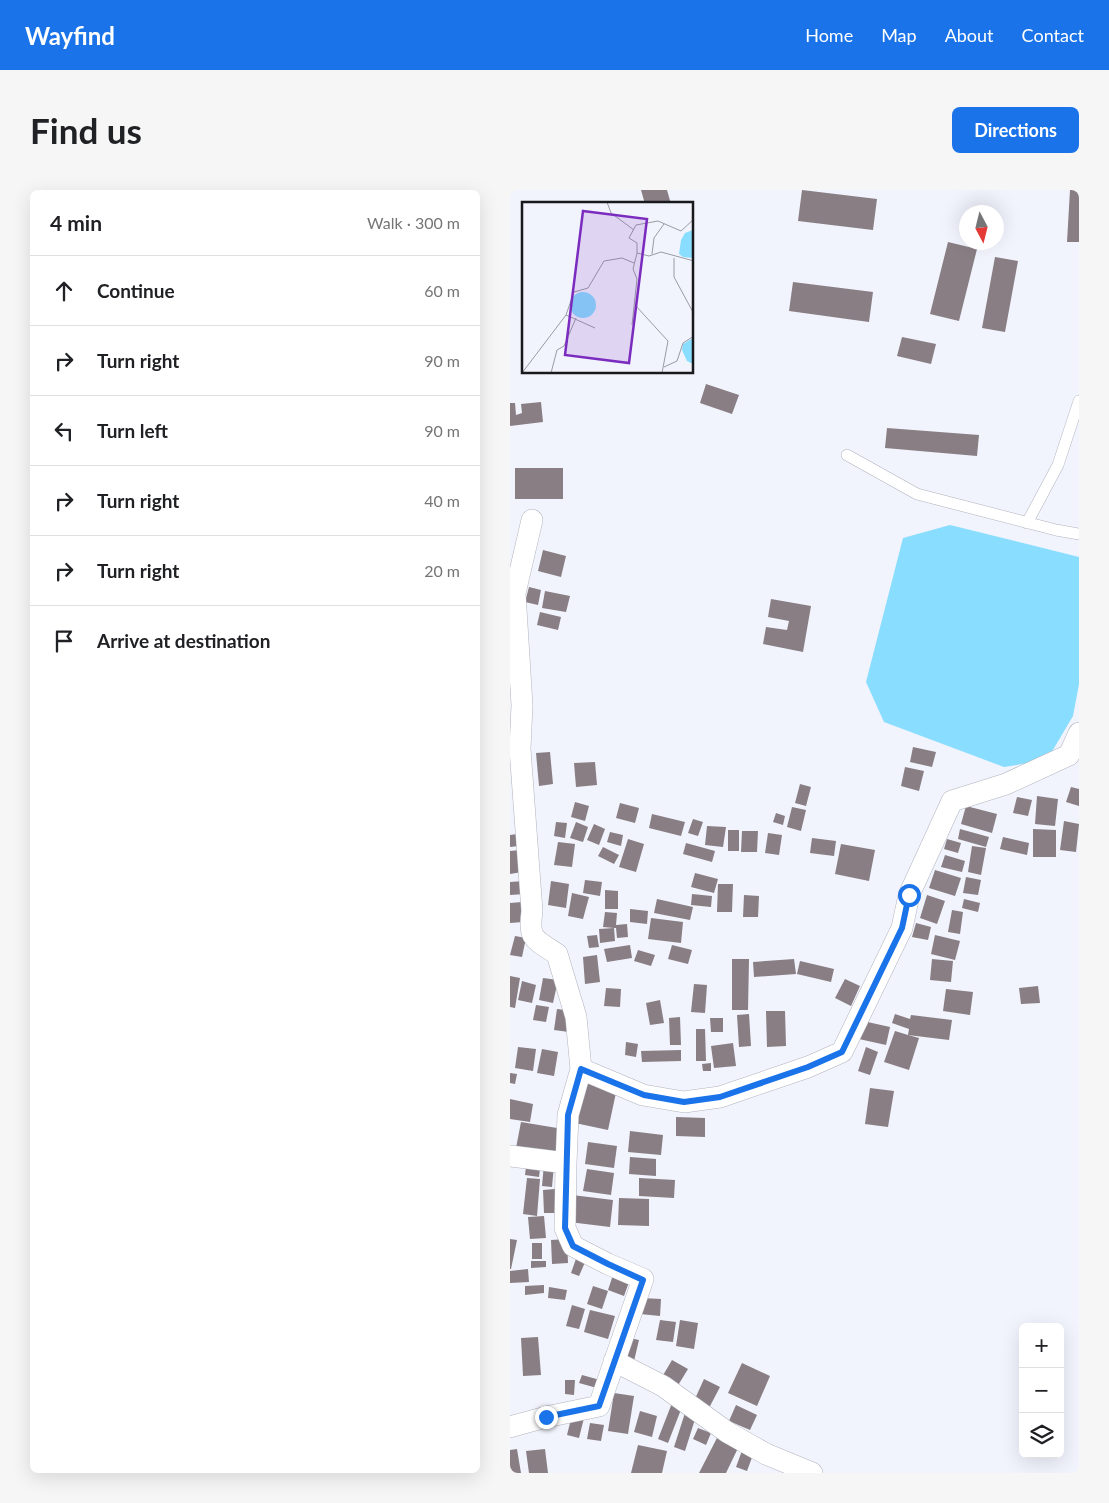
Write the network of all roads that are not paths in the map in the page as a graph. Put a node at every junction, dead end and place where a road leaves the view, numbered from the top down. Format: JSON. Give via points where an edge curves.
{"nodes":[{"id":1,"x":1079,"y":401,"type":"edge"},
{"id":2,"x":847,"y":455,"type":"dead end"},
{"id":3,"x":532,"y":520,"type":"dead end"},
{"id":4,"x":1028,"y":523,"type":"junction"},
{"id":5,"x":1079,"y":534,"type":"edge"},
{"id":6,"x":516,"y":702,"type":"edge"},
{"id":7,"x":1079,"y":733,"type":"edge"},
{"id":8,"x":581,"y":1069,"type":"junction"},
{"id":9,"x":510,"y":1156,"type":"edge"},
{"id":10,"x":566,"y":1163,"type":"junction"},
{"id":11,"x":614,"y":1361,"type":"junction"},
{"id":12,"x":510,"y":1427,"type":"edge"},
{"id":13,"x":812,"y":1473,"type":"edge"}],
"edges":[{"from":1,"to":4,"type":"lane","via":[[1058,465]]},
{"from":2,"to":4,"type":"lane","via":[[917,494]]},
{"from":3,"to":6,"type":"street","via":[[515,592]]},
{"from":4,"to":5,"type":"lane"},
{"from":6,"to":8,"type":"street","via":[[532,911],[529,929],[535,940],[557,954],[576,1017]]},
{"from":7,"to":8,"type":"street","via":[[1069,755],[1006,784],[952,800],[909,895],[902,928],[842,1052],[720,1097],[684,1102],[644,1095]]},
{"from":8,"to":10,"type":"street","via":[[568,1115]]},
{"from":9,"to":10,"type":"street"},
{"from":10,"to":11,"type":"street","via":[[565,1228],[573,1246],[643,1280]]},
{"from":11,"to":12,"type":"street","via":[[599,1406]]},
{"from":11,"to":13,"type":"street","via":[[663,1386],[727,1432]]}]}
